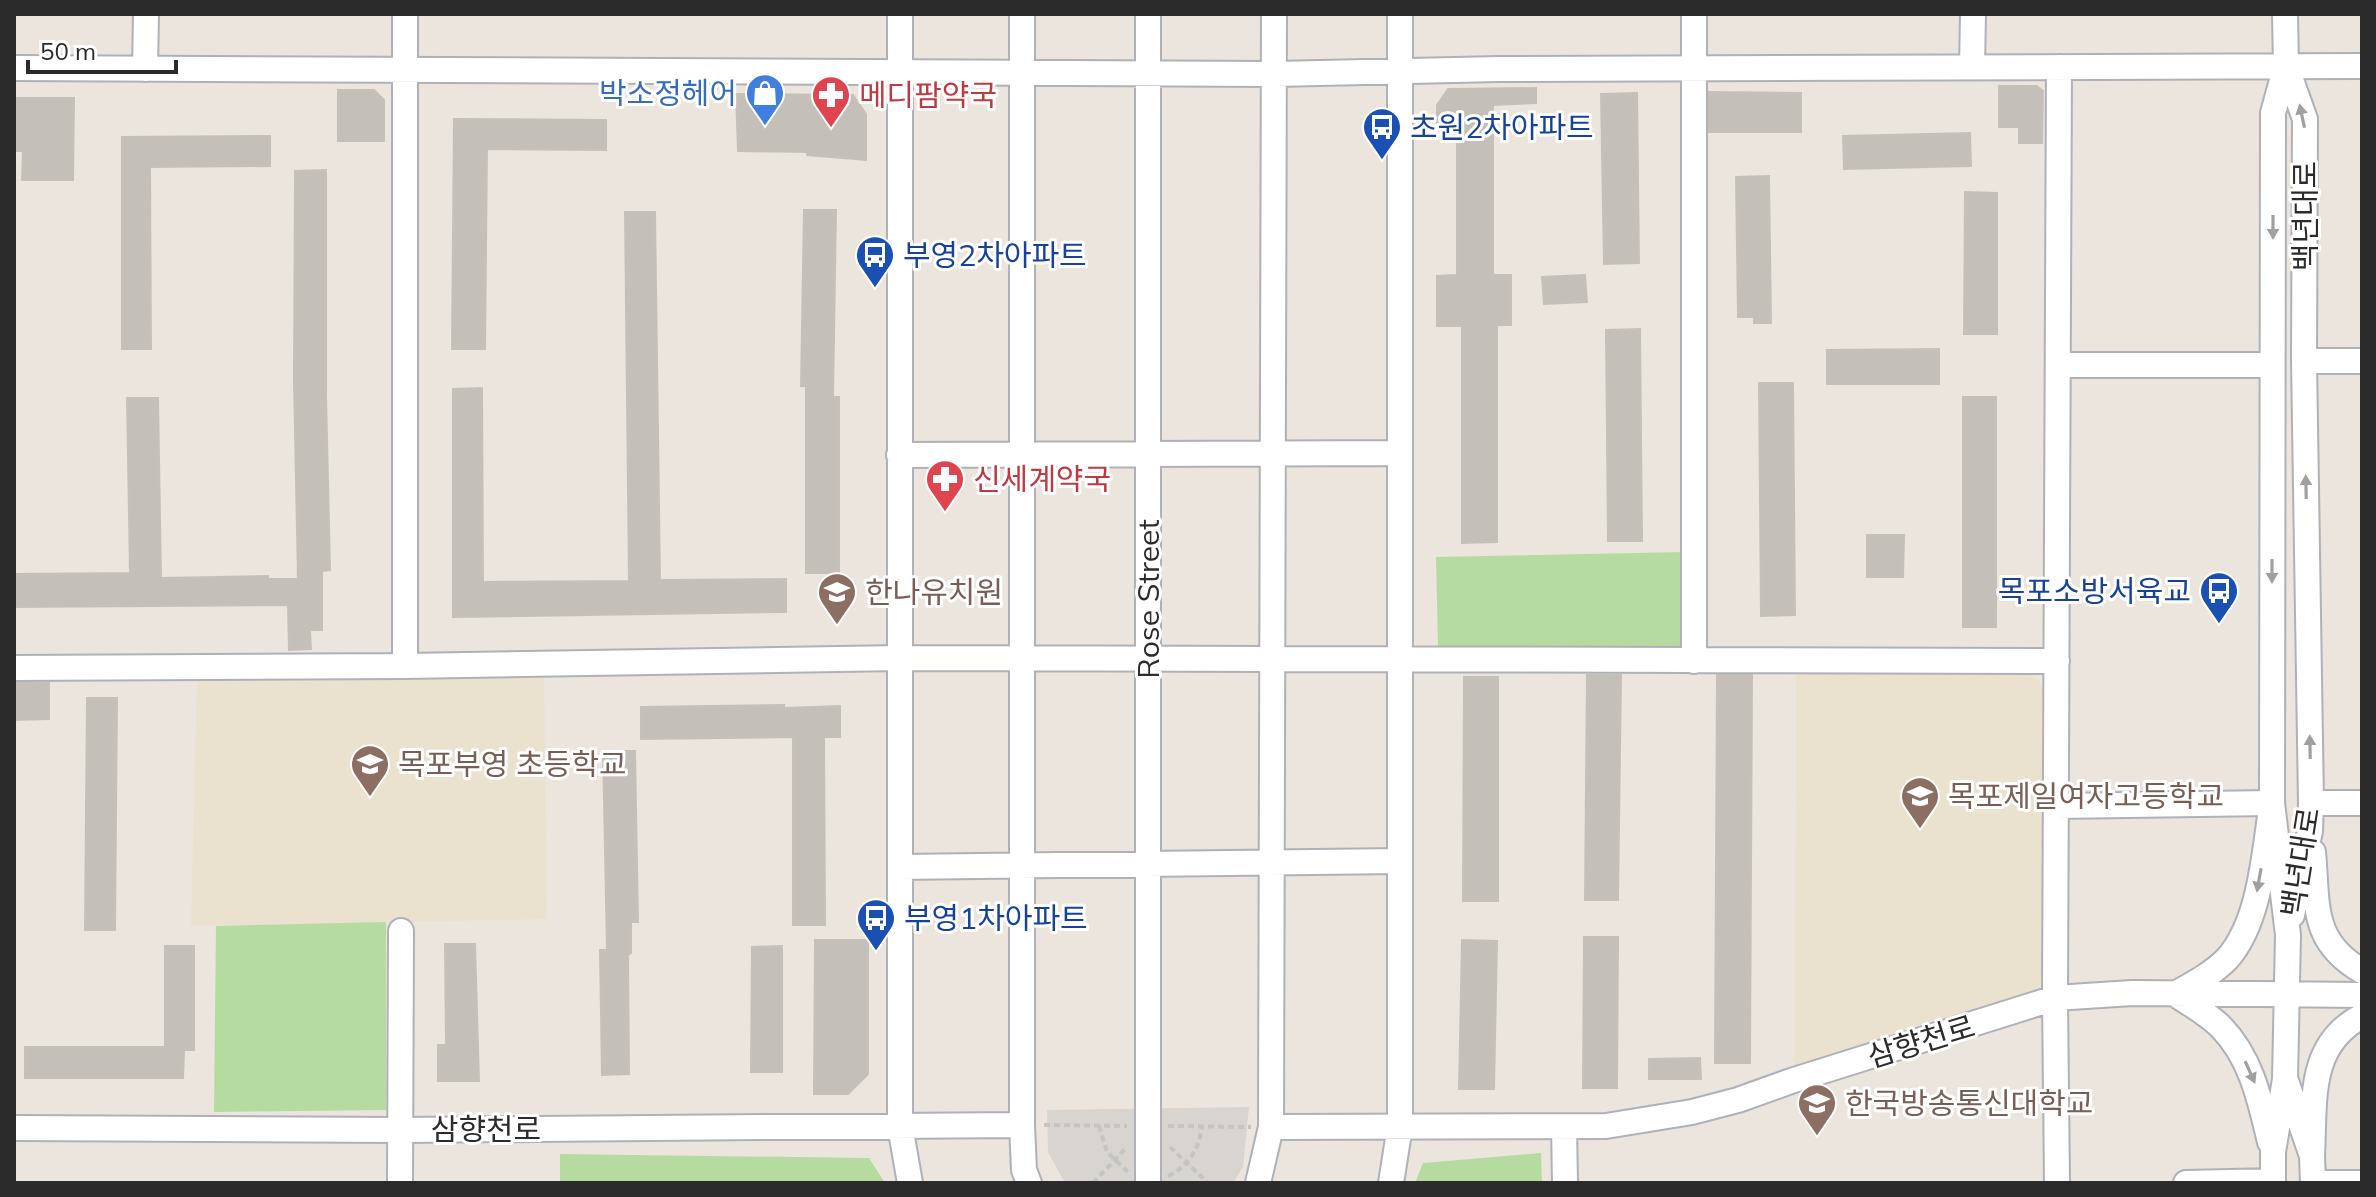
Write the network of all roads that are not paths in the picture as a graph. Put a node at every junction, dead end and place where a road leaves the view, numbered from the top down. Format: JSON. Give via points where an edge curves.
{"nodes":[{"id":1,"x":146,"y":14,"type":"edge"},
{"id":2,"x":405,"y":14,"type":"edge"},
{"id":3,"x":900,"y":14,"type":"edge"},
{"id":4,"x":1022,"y":14,"type":"edge"},
{"id":5,"x":1148,"y":14,"type":"edge"},
{"id":6,"x":1274,"y":14,"type":"edge"},
{"id":7,"x":1400,"y":14,"type":"edge"},
{"id":8,"x":1694,"y":14,"type":"edge"},
{"id":9,"x":1973,"y":14,"type":"edge"},
{"id":10,"x":2274,"y":14,"type":"edge"},
{"id":11,"x":2285,"y":14,"type":"edge"},
{"id":12,"x":2297,"y":14,"type":"edge"},
{"id":13,"x":2286,"y":56,"type":"junction"},
{"id":14,"x":2362,"y":66,"type":"edge"},
{"id":15,"x":1972,"y":67,"type":"junction"},
{"id":16,"x":2059,"y":67,"type":"junction"},
{"id":17,"x":14,"y":68,"type":"edge"},
{"id":18,"x":1694,"y":68,"type":"junction"},
{"id":19,"x":145,"y":69,"type":"junction"},
{"id":20,"x":405,"y":70,"type":"junction"},
{"id":21,"x":1400,"y":71,"type":"junction"},
{"id":22,"x":900,"y":72,"type":"junction"},
{"id":23,"x":1022,"y":72,"type":"junction"},
{"id":24,"x":1148,"y":73,"type":"junction"},
{"id":25,"x":1275,"y":74,"type":"junction"},
{"id":26,"x":2304,"y":361,"type":"junction"},
{"id":27,"x":2362,"y":361,"type":"edge"},
{"id":28,"x":2058,"y":365,"type":"junction"},
{"id":29,"x":2272,"y":365,"type":"junction"},
{"id":30,"x":1272,"y":453,"type":"junction"},
{"id":31,"x":1400,"y":453,"type":"junction"},
{"id":32,"x":1021,"y":454,"type":"junction"},
{"id":33,"x":1148,"y":454,"type":"junction"},
{"id":34,"x":899,"y":455,"type":"junction"},
{"id":35,"x":900,"y":658,"type":"junction"},
{"id":36,"x":1021,"y":658,"type":"junction"},
{"id":37,"x":1148,"y":659,"type":"junction"},
{"id":38,"x":1272,"y":660,"type":"junction"},
{"id":39,"x":1400,"y":661,"type":"junction"},
{"id":40,"x":1694,"y":661,"type":"junction"},
{"id":41,"x":2057,"y":661,"type":"junction"},
{"id":42,"x":405,"y":666,"type":"junction"},
{"id":43,"x":14,"y":668,"type":"edge"},
{"id":44,"x":2272,"y":803,"type":"junction"},
{"id":45,"x":2311,"y":803,"type":"junction"},
{"id":46,"x":2362,"y":803,"type":"edge"},
{"id":47,"x":2056,"y":806,"type":"junction"},
{"id":48,"x":2310,"y":831,"type":"junction"},
{"id":49,"x":1400,"y":861,"type":"junction"},
{"id":50,"x":1271,"y":862,"type":"junction"},
{"id":51,"x":1147,"y":863,"type":"junction"},
{"id":52,"x":1020,"y":864,"type":"junction"},
{"id":53,"x":900,"y":867,"type":"junction"},
{"id":54,"x":401,"y":931,"type":"dead end"},
{"id":55,"x":2288,"y":935,"type":"junction"},
{"id":56,"x":2362,"y":971,"type":"edge"},
{"id":57,"x":2175,"y":994,"type":"junction"},
{"id":58,"x":2362,"y":995,"type":"edge"},
{"id":59,"x":2287,"y":996,"type":"junction"},
{"id":60,"x":2055,"y":998,"type":"junction"},
{"id":61,"x":2362,"y":1016,"type":"edge"},
{"id":62,"x":2285,"y":1079,"type":"junction"},
{"id":63,"x":1022,"y":1125,"type":"junction"},
{"id":64,"x":900,"y":1126,"type":"junction"},
{"id":65,"x":1400,"y":1126,"type":"junction"},
{"id":66,"x":1271,"y":1127,"type":"junction"},
{"id":67,"x":1564,"y":1127,"type":"junction"},
{"id":68,"x":14,"y":1128,"type":"edge"},
{"id":69,"x":401,"y":1130,"type":"junction"},
{"id":70,"x":2273,"y":1152,"type":"junction"},
{"id":71,"x":2312,"y":1156,"type":"junction"},
{"id":72,"x":2273,"y":1182,"type":"edge"},
{"id":73,"x":400,"y":1183,"type":"edge"},
{"id":74,"x":910,"y":1183,"type":"edge"},
{"id":75,"x":1029,"y":1183,"type":"edge"},
{"id":76,"x":1148,"y":1183,"type":"edge"},
{"id":77,"x":1258,"y":1183,"type":"edge"},
{"id":78,"x":1391,"y":1183,"type":"edge"},
{"id":79,"x":1565,"y":1183,"type":"edge"},
{"id":80,"x":2057,"y":1183,"type":"edge"},
{"id":81,"x":2186,"y":1183,"type":"edge"},
{"id":82,"x":2313,"y":1183,"type":"edge"},
{"id":83,"x":2323,"y":1183,"type":"edge"},
{"id":84,"x":2362,"y":1183,"type":"edge"}],
"edges":[{"from":1,"to":19,"type":"street"},
{"from":2,"to":20,"type":"street"},
{"from":3,"to":22,"type":"street"},
{"from":4,"to":23,"type":"street"},
{"from":5,"to":24,"type":"street","name":"Rose Street"},
{"from":6,"to":25,"type":"street"},
{"from":7,"to":21,"type":"street"},
{"from":8,"to":18,"type":"street"},
{"from":9,"to":15,"type":"street"},
{"from":10,"to":13,"type":"street"},
{"from":11,"to":13,"type":"street","name":"백년대로"},
{"from":12,"to":13,"type":"street"},
{"from":13,"to":14,"type":"street"},
{"from":13,"to":16,"type":"street"},
{"from":26,"to":13,"type":"street","name":"백년대로","one_way":true,"via":[[2305,119]]},
{"from":13,"to":29,"type":"street","name":"백년대로","one_way":true,"via":[[2273,113]]},
{"from":15,"to":16,"type":"street"},
{"from":15,"to":18,"type":"street"},
{"from":16,"to":28,"type":"street"},
{"from":17,"to":19,"type":"street"},
{"from":18,"to":21,"type":"street"},
{"from":18,"to":40,"type":"street"},
{"from":19,"to":20,"type":"street"},
{"from":20,"to":22,"type":"street"},
{"from":20,"to":42,"type":"street"},
{"from":21,"to":25,"type":"street"},
{"from":21,"to":31,"type":"street"},
{"from":22,"to":23,"type":"street"},
{"from":22,"to":34,"type":"street"},
{"from":23,"to":24,"type":"street"},
{"from":23,"to":32,"type":"street"},
{"from":24,"to":25,"type":"street"},
{"from":24,"to":33,"type":"street","name":"Rose Street"},
{"from":25,"to":30,"type":"street"},
{"from":26,"to":27,"type":"street"},
{"from":45,"to":26,"type":"street","name":"백년대로","one_way":true},
{"from":28,"to":29,"type":"street"},
{"from":28,"to":41,"type":"street"},
{"from":29,"to":44,"type":"street","name":"백년대로","one_way":true},
{"from":30,"to":31,"type":"street"},
{"from":30,"to":33,"type":"street"},
{"from":30,"to":38,"type":"street"},
{"from":31,"to":39,"type":"street"},
{"from":32,"to":33,"type":"street"},
{"from":32,"to":34,"type":"street"},
{"from":32,"to":36,"type":"street"},
{"from":33,"to":37,"type":"street","name":"Rose Street"},
{"from":34,"to":35,"type":"street"},
{"from":35,"to":36,"type":"street"},
{"from":35,"to":42,"type":"street"},
{"from":35,"to":53,"type":"street"},
{"from":36,"to":37,"type":"street"},
{"from":36,"to":52,"type":"street"},
{"from":37,"to":38,"type":"street"},
{"from":37,"to":51,"type":"street","name":"Rose Street"},
{"from":38,"to":39,"type":"street"},
{"from":38,"to":50,"type":"street"},
{"from":39,"to":40,"type":"street"},
{"from":39,"to":49,"type":"street"},
{"from":40,"to":41,"type":"street"},
{"from":41,"to":47,"type":"street"},
{"from":42,"to":43,"type":"street"},
{"from":44,"to":47,"type":"street"},
{"from":44,"to":55,"type":"street","name":"백년대로"},
{"from":44,"to":57,"type":"street","one_way":true,"via":[[2248,924],[2227,958]]},
{"from":45,"to":46,"type":"street"},
{"from":45,"to":48,"type":"street","name":"백년대로"},
{"from":47,"to":60,"type":"street"},
{"from":48,"to":55,"type":"street","name":"백년대로"},
{"from":48,"to":56,"type":"street","via":[[2320,928],[2343,960]]},
{"from":49,"to":50,"type":"street"},
{"from":49,"to":65,"type":"street"},
{"from":50,"to":51,"type":"street"},
{"from":50,"to":66,"type":"street"},
{"from":51,"to":52,"type":"street"},
{"from":51,"to":76,"type":"street","name":"Rose Street"},
{"from":52,"to":53,"type":"street"},
{"from":52,"to":63,"type":"street"},
{"from":53,"to":64,"type":"street"},
{"from":54,"to":69,"type":"street"},
{"from":55,"to":59,"type":"street"},
{"from":57,"to":59,"type":"street","name":"삼향천로"},
{"from":57,"to":60,"type":"street","name":"삼향천로"},
{"from":57,"to":70,"type":"street","one_way":true,"via":[[2220,1026],[2236,1045],[2253,1075]]},
{"from":58,"to":59,"type":"street","name":"삼향천로"},
{"from":59,"to":62,"type":"street"},
{"from":60,"to":67,"type":"street","name":"삼향천로","via":[[1723,1104],[1636,1121]]},
{"from":60,"to":80,"type":"street"},
{"from":61,"to":71,"type":"street","via":[[2331,1039],[2319,1065]]},
{"from":62,"to":70,"type":"street"},
{"from":62,"to":71,"type":"street"},
{"from":63,"to":64,"type":"street","name":"삼향천로"},
{"from":63,"to":75,"type":"street"},
{"from":64,"to":69,"type":"street","name":"삼향천로"},
{"from":64,"to":74,"type":"street"},
{"from":65,"to":66,"type":"street","name":"삼향천로"},
{"from":65,"to":67,"type":"street","name":"삼향천로"},
{"from":65,"to":78,"type":"street"},
{"from":66,"to":77,"type":"street"},
{"from":67,"to":79,"type":"street"},
{"from":68,"to":69,"type":"street","name":"삼향천로"},
{"from":69,"to":73,"type":"street"},
{"from":70,"to":72,"type":"street"},
{"from":71,"to":82,"type":"street"},
{"from":72,"to":81,"type":"street"},
{"from":83,"to":84,"type":"street"}]}
